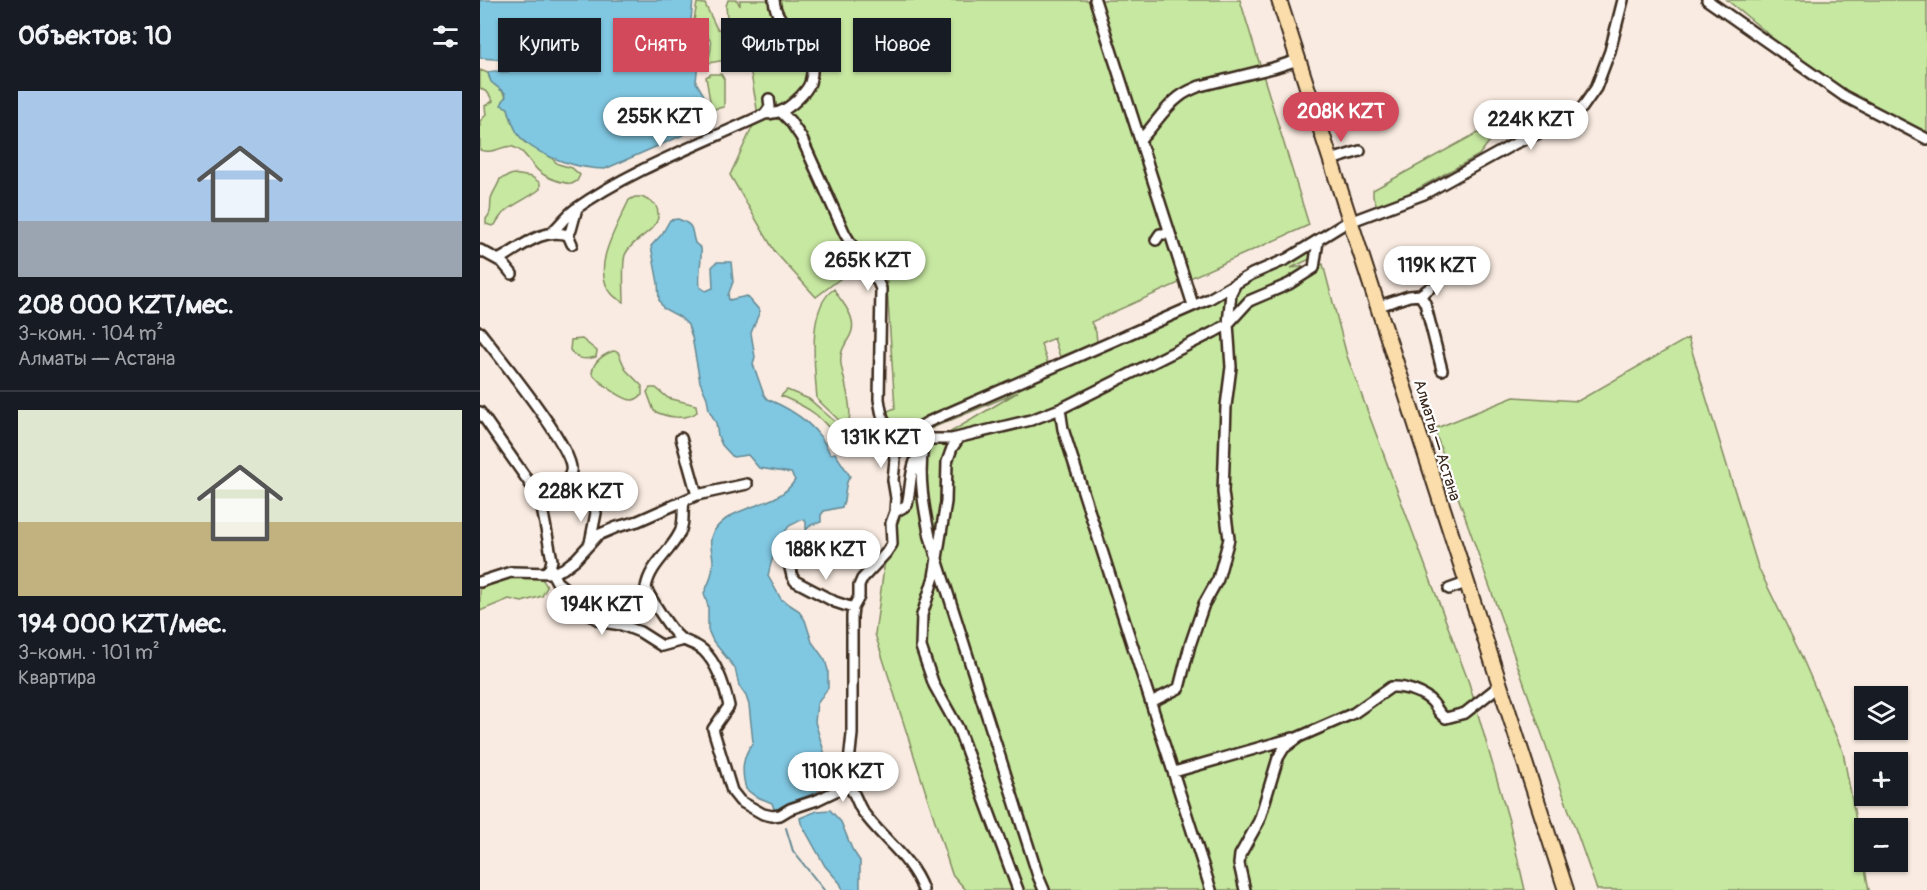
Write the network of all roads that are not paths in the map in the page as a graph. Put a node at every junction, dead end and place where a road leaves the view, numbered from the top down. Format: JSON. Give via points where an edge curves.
{"nodes":[{"id":1,"x":774,"y":0,"type":"edge"},
{"id":2,"x":1095,"y":0,"type":"edge"},
{"id":3,"x":1279,"y":0,"type":"edge"},
{"id":4,"x":1623,"y":0,"type":"edge"},
{"id":5,"x":1707,"y":0,"type":"edge"},
{"id":6,"x":1298,"y":60,"type":"junction"},
{"id":7,"x":770,"y":99,"type":"dead end"},
{"id":8,"x":781,"y":112,"type":"junction"},
{"id":9,"x":765,"y":114,"type":"junction"},
{"id":10,"x":1141,"y":139,"type":"junction"},
{"id":11,"x":1927,"y":140,"type":"edge"},
{"id":12,"x":1360,"y":151,"type":"dead end"},
{"id":13,"x":1331,"y":160,"type":"junction"},
{"id":14,"x":577,"y":208,"type":"junction"},
{"id":15,"x":1351,"y":221,"type":"junction"},
{"id":16,"x":551,"y":233,"type":"junction"},
{"id":17,"x":1170,"y":234,"type":"junction"},
{"id":18,"x":1156,"y":240,"type":"dead end"},
{"id":19,"x":1318,"y":241,"type":"junction"},
{"id":20,"x":480,"y":250,"type":"edge"},
{"id":21,"x":498,"y":260,"type":"junction"},
{"id":22,"x":512,"y":274,"type":"dead end"},
{"id":23,"x":1234,"y":285,"type":"junction"},
{"id":24,"x":1430,"y":288,"type":"dead end"},
{"id":25,"x":1420,"y":295,"type":"junction"},
{"id":26,"x":1193,"y":305,"type":"junction"},
{"id":27,"x":1379,"y":306,"type":"junction"},
{"id":28,"x":1228,"y":324,"type":"junction"},
{"id":29,"x":480,"y":332,"type":"edge"},
{"id":30,"x":1442,"y":370,"type":"dead end"},
{"id":31,"x":1060,"y":409,"type":"junction"},
{"id":32,"x":480,"y":412,"type":"edge"},
{"id":33,"x":922,"y":428,"type":"junction"},
{"id":34,"x":894,"y":431,"type":"junction"},
{"id":35,"x":681,"y":438,"type":"dead end"},
{"id":36,"x":959,"y":438,"type":"junction"},
{"id":37,"x":926,"y":443,"type":"junction"},
{"id":38,"x":747,"y":484,"type":"dead end"},
{"id":39,"x":697,"y":495,"type":"junction"},
{"id":40,"x":540,"y":498,"type":"junction"},
{"id":41,"x":593,"y":501,"type":"dead end"},
{"id":42,"x":684,"y":501,"type":"junction"},
{"id":43,"x":895,"y":512,"type":"junction"},
{"id":44,"x":590,"y":544,"type":"junction"},
{"id":45,"x":938,"y":558,"type":"junction"},
{"id":46,"x":789,"y":564,"type":"dead end"},
{"id":47,"x":549,"y":573,"type":"junction"},
{"id":48,"x":480,"y":582,"type":"edge"},
{"id":49,"x":1466,"y":583,"type":"junction"},
{"id":50,"x":1449,"y":589,"type":"dead end"},
{"id":51,"x":853,"y":608,"type":"junction"},
{"id":52,"x":679,"y":638,"type":"junction"},
{"id":53,"x":1499,"y":686,"type":"junction"},
{"id":54,"x":1150,"y":702,"type":"junction"},
{"id":55,"x":1299,"y":737,"type":"junction"},
{"id":56,"x":1174,"y":772,"type":"junction"},
{"id":57,"x":845,"y":785,"type":"junction"},
{"id":58,"x":923,"y":890,"type":"edge"},
{"id":59,"x":1018,"y":890,"type":"edge"},
{"id":60,"x":1044,"y":890,"type":"edge"},
{"id":61,"x":1211,"y":890,"type":"edge"},
{"id":62,"x":1245,"y":890,"type":"edge"},
{"id":63,"x":1566,"y":890,"type":"edge"}],
"edges":[{"from":1,"to":8,"type":"street","via":[[775,13],[808,44],[812,59],[809,85]]},
{"from":2,"to":10,"type":"street"},
{"from":3,"to":6,"type":"highway","name":"Алматы — Астана"},
{"from":4,"to":15,"type":"street","via":[[1611,51],[1589,99],[1577,113],[1424,194]]},
{"from":5,"to":11,"type":"street","via":[[1844,96]]},
{"from":6,"to":10,"type":"street","via":[[1186,93],[1172,103]]},
{"from":6,"to":13,"type":"highway","name":"Алматы — Астана"},
{"from":7,"to":9,"type":"street"},
{"from":8,"to":9,"type":"street"},
{"from":8,"to":34,"type":"street","via":[[801,137],[845,234],[881,289],[879,399],[885,425]]},
{"from":9,"to":14,"type":"street","via":[[648,169]]},
{"from":10,"to":17,"type":"street"},
{"from":12,"to":13,"type":"street"},
{"from":13,"to":15,"type":"highway","name":"Алматы — Астана"},
{"from":14,"to":16,"type":"street"},
{"from":14,"to":16,"type":"street","via":[[570,240]]},
{"from":15,"to":19,"type":"street"},
{"from":15,"to":27,"type":"highway","name":"Алматы — Астана"},
{"from":16,"to":21,"type":"street","via":[[532,239]]},
{"from":17,"to":18,"type":"street","via":[[1160,234]]},
{"from":17,"to":26,"type":"street"},
{"from":19,"to":23,"type":"street"},
{"from":19,"to":28,"type":"street","via":[[1314,268],[1249,301]]},
{"from":20,"to":21,"type":"street"},
{"from":21,"to":22,"type":"street"},
{"from":23,"to":26,"type":"street"},
{"from":23,"to":28,"type":"street"},
{"from":24,"to":25,"type":"street"},
{"from":25,"to":27,"type":"street"},
{"from":25,"to":30,"type":"street"},
{"from":26,"to":33,"type":"street","via":[[1004,387]]},
{"from":27,"to":49,"type":"highway","name":"Алматы — Астана"},
{"from":28,"to":31,"type":"street"},
{"from":28,"to":54,"type":"street","via":[[1231,368],[1223,492],[1229,539],[1218,579],[1204,604],[1190,645],[1179,688]]},
{"from":29,"to":40,"type":"street","via":[[570,460],[568,477]]},
{"from":31,"to":36,"type":"street"},
{"from":31,"to":54,"type":"street","via":[[1063,429]]},
{"from":32,"to":40,"type":"street"},
{"from":33,"to":34,"type":"street"},
{"from":33,"to":37,"type":"street","via":[[929,436]]},
{"from":34,"to":43,"type":"street"},
{"from":35,"to":39,"type":"street"},
{"from":36,"to":37,"type":"street"},
{"from":36,"to":45,"type":"street","via":[[947,462]]},
{"from":37,"to":43,"type":"street","via":[[915,458],[907,505]]},
{"from":37,"to":45,"type":"street","via":[[921,458],[923,498]]},
{"from":38,"to":39,"type":"street"},
{"from":39,"to":42,"type":"street"},
{"from":40,"to":47,"type":"street","via":[[552,560]]},
{"from":41,"to":44,"type":"street","via":[[596,513]]},
{"from":42,"to":44,"type":"street","via":[[598,535]]},
{"from":42,"to":52,"type":"street","via":[[681,531],[653,570],[646,588]]},
{"from":43,"to":51,"type":"street","via":[[892,544],[862,579]]},
{"from":44,"to":47,"type":"street","via":[[576,559]]},
{"from":45,"to":59,"type":"street","via":[[922,615],[921,647],[934,684],[958,728]]},
{"from":45,"to":60,"type":"street"},
{"from":46,"to":51,"type":"street","via":[[795,581]]},
{"from":47,"to":48,"type":"street","via":[[511,572]]},
{"from":47,"to":52,"type":"street","via":[[598,621],[631,629],[662,646]]},
{"from":49,"to":50,"type":"street"},
{"from":49,"to":53,"type":"highway","name":"Алматы — Астана"},
{"from":51,"to":57,"type":"street","via":[[852,734]]},
{"from":52,"to":57,"type":"street","via":[[706,653],[725,690],[729,706],[713,729],[730,785],[740,801],[763,814],[777,816]]},
{"from":53,"to":55,"type":"street","via":[[1465,713],[1450,718],[1443,717],[1424,696],[1410,689],[1391,687],[1348,716]]},
{"from":53,"to":63,"type":"highway","name":"Алматы — Астана"},
{"from":54,"to":56,"type":"street"},
{"from":55,"to":56,"type":"street"},
{"from":55,"to":62,"type":"street","via":[[1278,758],[1259,821],[1240,855]]},
{"from":56,"to":61,"type":"street"},
{"from":57,"to":58,"type":"street","via":[[852,789],[864,814],[901,852]]}]}
